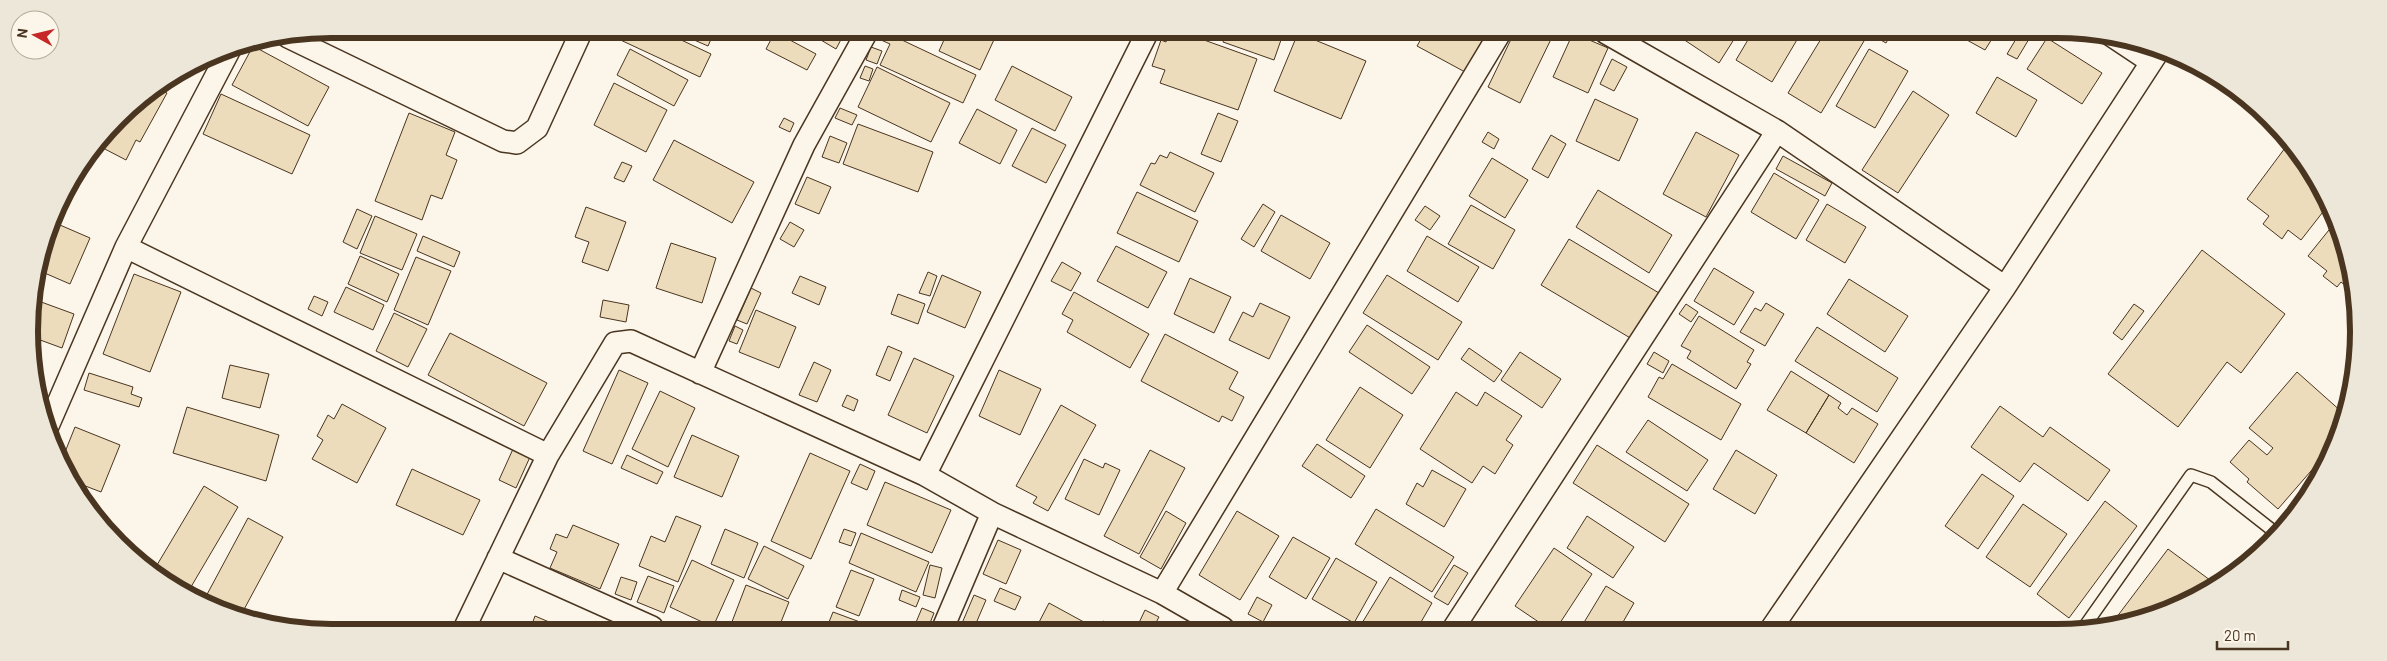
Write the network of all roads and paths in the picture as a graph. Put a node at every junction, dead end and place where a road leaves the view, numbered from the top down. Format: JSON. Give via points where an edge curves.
{"nodes":[{"id":1,"x":578,"y":38,"type":"edge"},
{"id":2,"x":864,"y":38,"type":"edge"},
{"id":3,"x":1142,"y":38,"type":"edge"},
{"id":4,"x":1496,"y":38,"type":"edge"},
{"id":5,"x":1615,"y":38,"type":"edge"},
{"id":6,"x":294,"y":40,"type":"edge"},
{"id":7,"x":2137,"y":49,"type":"edge"},
{"id":8,"x":226,"y":57,"type":"edge"},
{"id":9,"x":2154,"y":57,"type":"edge"},
{"id":10,"x":1777,"y":131,"type":"junction"},
{"id":11,"x":126,"y":247,"type":"junction"},
{"id":12,"x":2005,"y":287,"type":"junction"},
{"id":13,"x":700,"y":373,"type":"junction"},
{"id":14,"x":51,"y":419,"type":"edge"},
{"id":15,"x":548,"y":455,"type":"junction"},
{"id":16,"x":925,"y":475,"type":"junction"},
{"id":17,"x":992,"y":513,"type":"junction"},
{"id":18,"x":2272,"y":530,"type":"edge"},
{"id":19,"x":498,"y":558,"type":"junction"},
{"id":20,"x":1162,"y":593,"type":"junction"},
{"id":21,"x":2088,"y":622,"type":"edge"},
{"id":22,"x":466,"y":624,"type":"edge"},
{"id":23,"x":645,"y":624,"type":"edge"},
{"id":24,"x":945,"y":624,"type":"edge"},
{"id":25,"x":1216,"y":624,"type":"edge"},
{"id":26,"x":1456,"y":624,"type":"edge"},
{"id":27,"x":1775,"y":624,"type":"edge"}],
"edges":[{"from":1,"to":6,"type":"street","via":[[538,128],[517,143],[503,141]]},
{"from":2,"to":13,"type":"street","via":[[804,146]]},
{"from":3,"to":16,"type":"street"},
{"from":4,"to":20,"type":"street"},
{"from":5,"to":10,"type":"street"},
{"from":7,"to":9,"type":"street"},
{"from":8,"to":11,"type":"street"},
{"from":9,"to":12,"type":"street"},
{"from":10,"to":12,"type":"street"},
{"from":10,"to":26,"type":"street"},
{"from":11,"to":14,"type":"street"},
{"from":11,"to":15,"type":"street"},
{"from":12,"to":27,"type":"street"},
{"from":13,"to":15,"type":"street","via":[[631,341],[615,343]]},
{"from":13,"to":16,"type":"street"},
{"from":15,"to":19,"type":"street"},
{"from":16,"to":17,"type":"street"},
{"from":17,"to":20,"type":"street"},
{"from":17,"to":24,"type":"street"},
{"from":18,"to":21,"type":"lane","via":[[2211,482],[2191,475]]},
{"from":19,"to":22,"type":"street"},
{"from":19,"to":23,"type":"street"},
{"from":20,"to":25,"type":"street"}]}
